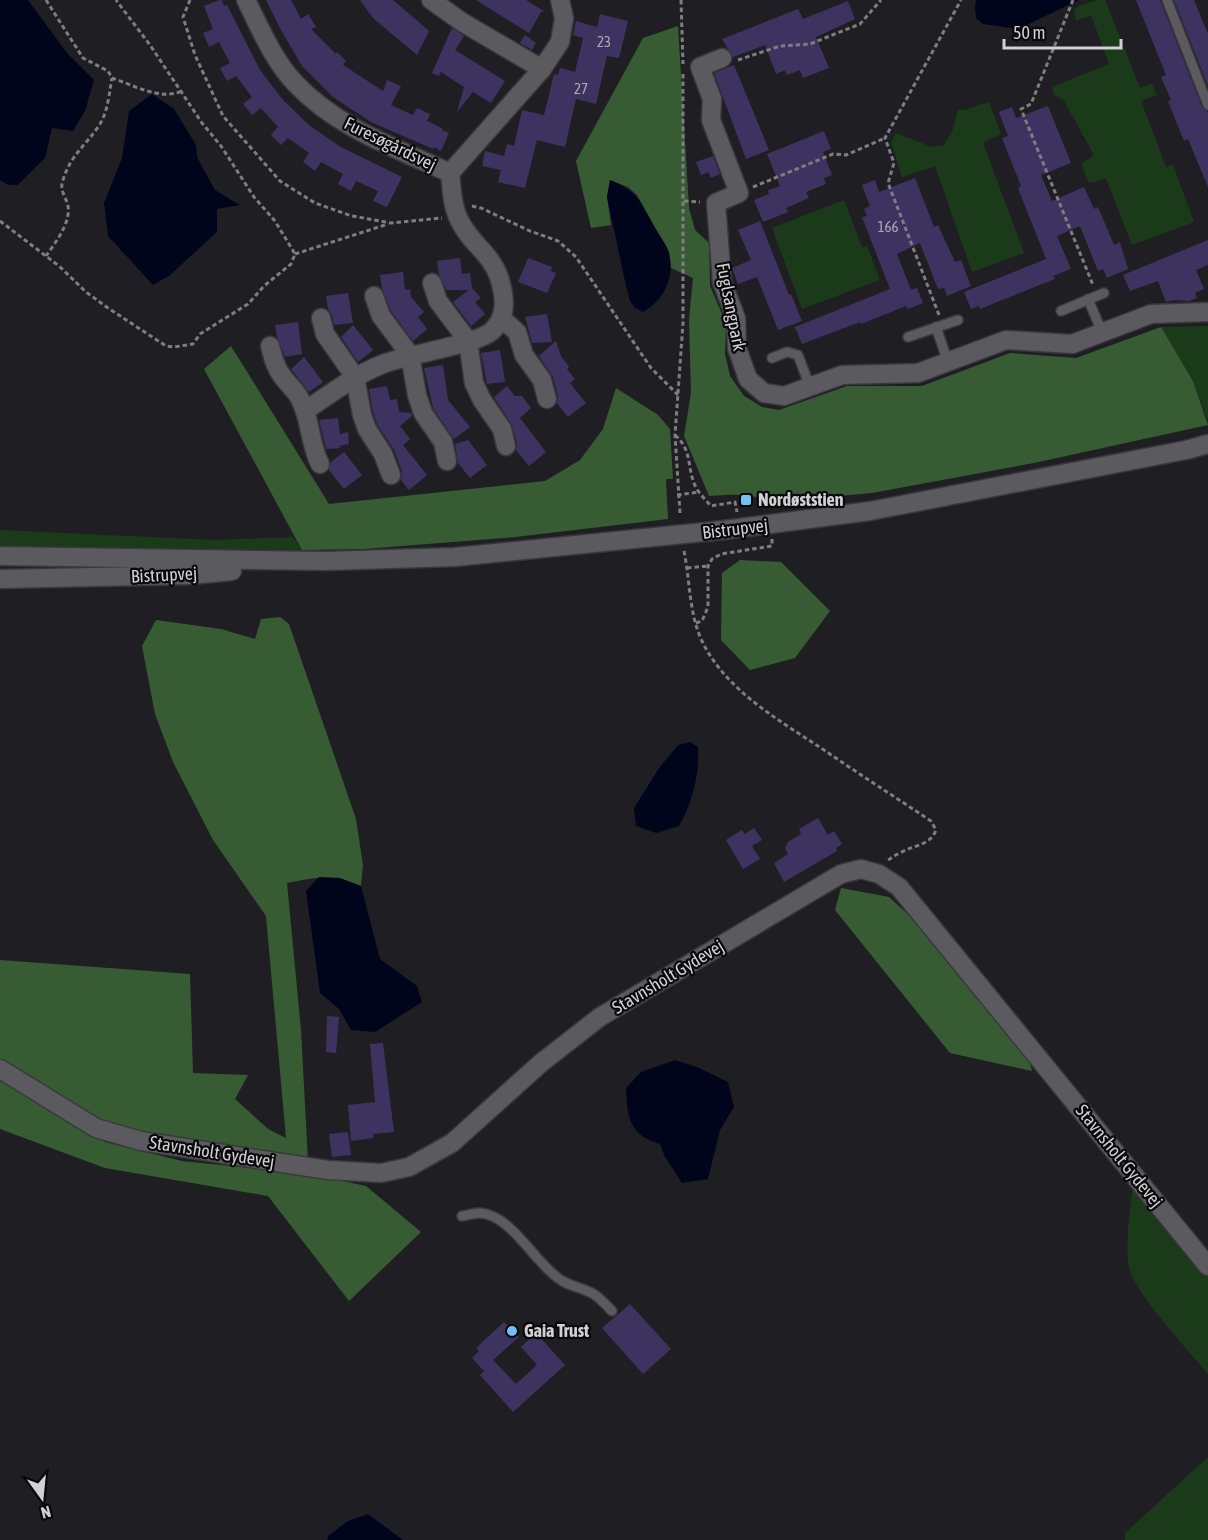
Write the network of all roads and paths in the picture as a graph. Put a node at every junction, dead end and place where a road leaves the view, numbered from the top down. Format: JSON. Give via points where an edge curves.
{"nodes":[{"id":1,"x":46,"y":0,"type":"edge"},
{"id":2,"x":116,"y":0,"type":"edge"},
{"id":3,"x":190,"y":0,"type":"edge"},
{"id":4,"x":246,"y":0,"type":"edge"},
{"id":5,"x":431,"y":0,"type":"edge"},
{"id":6,"x":560,"y":0,"type":"edge"},
{"id":7,"x":681,"y":0,"type":"edge"},
{"id":8,"x":881,"y":0,"type":"edge"},
{"id":9,"x":961,"y":0,"type":"edge"},
{"id":10,"x":1073,"y":0,"type":"edge"},
{"id":11,"x":1167,"y":0,"type":"edge"},
{"id":12,"x":722,"y":58,"type":"joint"},
{"id":13,"x":542,"y":69,"type":"junction"},
{"id":14,"x":112,"y":78,"type":"junction"},
{"id":15,"x":182,"y":92,"type":"junction"},
{"id":16,"x":1208,"y":105,"type":"edge"},
{"id":17,"x":885,"y":138,"type":"junction"},
{"id":18,"x":450,"y":173,"type":"junction"},
{"id":19,"x":739,"y":193,"type":"junction"},
{"id":20,"x":452,"y":202,"type":"junction"},
{"id":21,"x":0,"y":221,"type":"edge"},
{"id":22,"x":391,"y":223,"type":"junction"},
{"id":23,"x":295,"y":254,"type":"junction"},
{"id":24,"x":46,"y":256,"type":"junction"},
{"id":25,"x":432,"y":283,"type":"dead end"},
{"id":26,"x":374,"y":296,"type":"dead end"},
{"id":27,"x":1096,"y":296,"type":"junction"},
{"id":28,"x":1061,"y":311,"type":"dead end"},
{"id":29,"x":1208,"y":312,"type":"edge"},
{"id":30,"x":321,"y":318,"type":"dead end"},
{"id":31,"x":502,"y":319,"type":"junction"},
{"id":32,"x":958,"y":320,"type":"dead end"},
{"id":33,"x":939,"y":326,"type":"junction"},
{"id":34,"x":1102,"y":332,"type":"junction"},
{"id":35,"x":908,"y":337,"type":"dead end"},
{"id":36,"x":468,"y":341,"type":"junction"},
{"id":37,"x":270,"y":346,"type":"dead end"},
{"id":38,"x":410,"y":355,"type":"junction"},
{"id":39,"x":772,"y":358,"type":"dead end"},
{"id":40,"x":948,"y":362,"type":"junction"},
{"id":41,"x":355,"y":377,"type":"junction"},
{"id":42,"x":810,"y":387,"type":"junction"},
{"id":43,"x":678,"y":395,"type":"junction"},
{"id":44,"x":547,"y":399,"type":"dead end"},
{"id":45,"x":305,"y":411,"type":"junction"},
{"id":46,"x":675,"y":435,"type":"junction"},
{"id":47,"x":1208,"y":444,"type":"edge"},
{"id":48,"x":506,"y":446,"type":"dead end"},
{"id":49,"x":447,"y":461,"type":"dead end"},
{"id":50,"x":320,"y":464,"type":"dead end"},
{"id":51,"x":391,"y":475,"type":"dead end"},
{"id":52,"x":699,"y":492,"type":"junction"},
{"id":53,"x":677,"y":495,"type":"junction"},
{"id":54,"x":680,"y":513,"type":"dead end"},
{"id":55,"x":770,"y":524,"type":"junction"},
{"id":56,"x":739,"y":529,"type":"junction"},
{"id":57,"x":684,"y":551,"type":"dead end"},
{"id":58,"x":0,"y":556,"type":"edge"},
{"id":59,"x":327,"y":561,"type":"junction"},
{"id":60,"x":708,"y":566,"type":"junction"},
{"id":61,"x":687,"y":568,"type":"junction"},
{"id":62,"x":0,"y":579,"type":"edge"},
{"id":63,"x":696,"y":623,"type":"junction"},
{"id":64,"x":879,"y":874,"type":"junction"},
{"id":65,"x":0,"y":1069,"type":"edge"},
{"id":66,"x":462,"y":1216,"type":"dead end"},
{"id":67,"x":1208,"y":1266,"type":"edge"},
{"id":68,"x":612,"y":1311,"type":"dead end"}],
"edges":[{"from":1,"to":14,"type":"path","via":[[83,58],[108,71]]},
{"from":2,"to":15,"type":"path"},
{"from":3,"to":22,"type":"path","via":[[183,17],[195,55],[223,116],[257,157],[280,181],[315,203],[352,216]]},
{"from":4,"to":18,"type":"street","name":"Furesøgårdsvej","via":[[271,50],[295,83],[329,113],[364,134]]},
{"from":5,"to":13,"type":"street"},
{"from":6,"to":13,"type":"street","name":"Furesøgårdsvej","via":[[564,18],[560,42]]},
{"from":7,"to":43,"type":"path","via":[[683,312]]},
{"from":8,"to":12,"type":"path","via":[[860,24],[810,44],[780,46],[733,61]]},
{"from":9,"to":17,"type":"path"},
{"from":10,"to":27,"type":"path","via":[[1031,104],[1021,109]]},
{"from":11,"to":16,"type":"lane"},
{"from":12,"to":19,"type":"street","via":[[700,67],[712,99],[711,120]]},
{"from":13,"to":18,"type":"street","name":"Furesøgårdsvej"},
{"from":14,"to":15,"type":"path","via":[[150,92],[173,96]]},
{"from":14,"to":24,"type":"path","via":[[108,105],[99,126],[73,156],[62,181],[61,190],[69,207],[66,223]]},
{"from":15,"to":23,"type":"path"},
{"from":17,"to":19,"type":"path","via":[[846,155],[833,154]]},
{"from":17,"to":33,"type":"path","via":[[894,164],[888,183]]},
{"from":18,"to":20,"type":"street","name":"Furesøgårdsvej"},
{"from":19,"to":42,"type":"street","name":"Fuglsangpark","via":[[716,202],[722,282],[736,318],[737,348],[748,379],[764,393],[784,396]]},
{"from":20,"to":22,"type":"path","via":[[444,217]]},
{"from":20,"to":31,"type":"street","name":"Furesøgårdsvej","via":[[462,226],[486,252],[498,274],[505,300]]},
{"from":20,"to":43,"type":"path","via":[[482,208],[558,241],[576,257],[651,368]]},
{"from":21,"to":24,"type":"path"},
{"from":22,"to":23,"type":"path"},
{"from":23,"to":24,"type":"path","via":[[291,264],[248,304],[200,334],[193,344],[174,347],[158,342],[108,309]]},
{"from":25,"to":36,"type":"street","via":[[438,301]]},
{"from":26,"to":38,"type":"street","via":[[381,316]]},
{"from":27,"to":28,"type":"lane"},
{"from":27,"to":34,"type":"lane"},
{"from":29,"to":34,"type":"street","name":"Fuglsangpark","via":[[1151,314]]},
{"from":30,"to":41,"type":"street","via":[[325,334]]},
{"from":31,"to":36,"type":"street","via":[[490,333]]},
{"from":31,"to":44,"type":"street","via":[[517,332],[524,355],[542,380]]},
{"from":32,"to":33,"type":"lane"},
{"from":33,"to":35,"type":"lane"},
{"from":33,"to":40,"type":"lane"},
{"from":34,"to":40,"type":"street","name":"Fuglsangpark","via":[[1072,344],[1006,340]]},
{"from":36,"to":38,"type":"street"},
{"from":36,"to":48,"type":"street","via":[[474,383],[502,429]]},
{"from":37,"to":45,"type":"street","via":[[274,363]]},
{"from":38,"to":41,"type":"street"},
{"from":38,"to":49,"type":"street","via":[[423,413],[443,442]]},
{"from":39,"to":42,"type":"lane","name":"Fuglsangpark","via":[[787,352],[798,355]]},
{"from":40,"to":42,"type":"street","name":"Fuglsangpark","via":[[918,373],[842,375]]},
{"from":41,"to":45,"type":"street"},
{"from":41,"to":51,"type":"street","via":[[362,415]]},
{"from":43,"to":46,"type":"path"},
{"from":45,"to":50,"type":"street"},
{"from":46,"to":52,"type":"path","via":[[686,449]]},
{"from":46,"to":53,"type":"path"},
{"from":47,"to":55,"type":"street","name":"Bistrupvej","via":[[870,511]]},
{"from":52,"to":53,"type":"path"},
{"from":52,"to":56,"type":"path","via":[[711,506],[735,502]]},
{"from":53,"to":54,"type":"path"},
{"from":55,"to":56,"type":"street","name":"Bistrupvej"},
{"from":55,"to":60,"type":"path","via":[[772,546],[720,554]]},
{"from":56,"to":59,"type":"street","name":"Bistrupvej","via":[[455,557]]},
{"from":57,"to":61,"type":"path"},
{"from":58,"to":59,"type":"street","name":"Bistrupvej"},
{"from":59,"to":62,"type":"street","name":"Bistrupvej","via":[[190,575]]},
{"from":60,"to":61,"type":"path"},
{"from":60,"to":63,"type":"path","via":[[708,607],[702,621]]},
{"from":61,"to":63,"type":"path"},
{"from":63,"to":64,"type":"path","via":[[702,641],[735,686],[767,712],[931,821],[936,830],[934,837],[887,861]]},
{"from":64,"to":65,"type":"street","name":"Stavnsholt Gydevej","via":[[861,869],[842,874],[600,1017],[541,1062],[452,1143],[409,1167],[381,1173],[338,1171],[141,1141],[96,1128]]},
{"from":64,"to":67,"type":"street","name":"Stavnsholt Gydevej","via":[[899,887]]},
{"from":66,"to":68,"type":"lane","via":[[478,1213],[498,1219],[561,1281],[595,1294]]}]}
